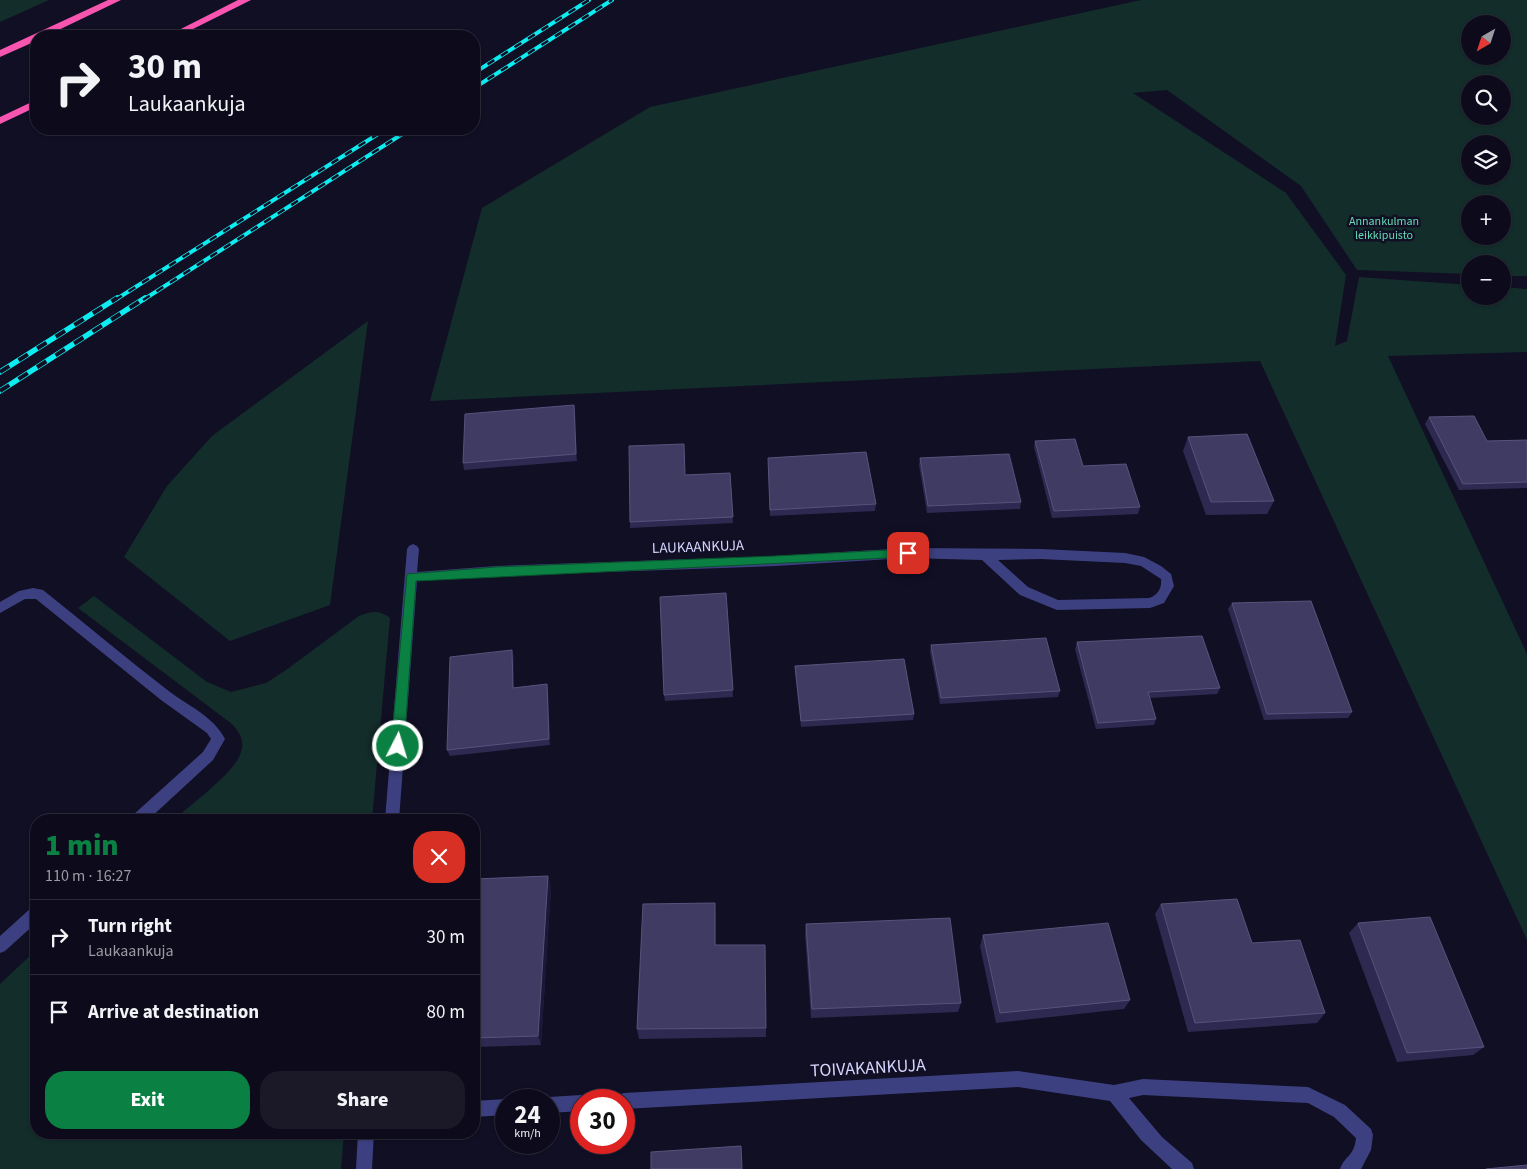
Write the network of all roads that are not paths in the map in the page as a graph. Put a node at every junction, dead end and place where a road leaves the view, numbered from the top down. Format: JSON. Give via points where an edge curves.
{"nodes":[{"id":1,"x":116,"y":0,"type":"edge"},
{"id":2,"x":246,"y":0,"type":"edge"},
{"id":3,"x":52,"y":30,"type":"edge"},
{"id":4,"x":184,"y":30,"type":"edge"},
{"id":5,"x":30,"y":40,"type":"edge"},
{"id":6,"x":0,"y":54,"type":"edge"},
{"id":7,"x":30,"y":106,"type":"edge"},
{"id":8,"x":0,"y":121,"type":"edge"},
{"id":9,"x":413,"y":549,"type":"dead end"},
{"id":10,"x":985,"y":555,"type":"junction"},
{"id":11,"x":411,"y":577,"type":"junction"},
{"id":12,"x":0,"y":608,"type":"edge"},
{"id":13,"x":145,"y":814,"type":"edge"},
{"id":14,"x":392,"y":814,"type":"edge"},
{"id":15,"x":30,"y":918,"type":"edge"},
{"id":16,"x":0,"y":946,"type":"edge"},
{"id":17,"x":1114,"y":1093,"type":"junction"},
{"id":18,"x":635,"y":1100,"type":"edge"},
{"id":19,"x":495,"y":1108,"type":"edge"},
{"id":20,"x":480,"y":1109,"type":"edge"},
{"id":21,"x":366,"y":1139,"type":"edge"},
{"id":22,"x":364,"y":1169,"type":"edge"},
{"id":23,"x":1186,"y":1169,"type":"edge"},
{"id":24,"x":1348,"y":1169,"type":"edge"}],
"edges":[{"from":1,"to":3,"type":"highway"},
{"from":2,"to":4,"type":"highway"},
{"from":5,"to":6,"type":"highway"},
{"from":7,"to":8,"type":"highway"},
{"from":9,"to":11,"type":"street"},
{"from":10,"to":10,"type":"street","name":"LAUKAANKUJA","via":[[1125,558],[1157,569],[1167,577],[1168,586],[1160,599],[1150,603],[1056,605],[1024,591]]},
{"from":10,"to":11,"type":"street","name":"LAUKAANKUJA","via":[[908,553]]},
{"from":11,"to":14,"type":"street"},
{"from":12,"to":13,"type":"street","via":[[20,595],[29,592],[39,594],[212,729],[218,739],[208,756]]},
{"from":15,"to":16,"type":"street"},
{"from":17,"to":18,"type":"street","name":"TOIVAKANKUJA","via":[[1018,1079]]},
{"from":17,"to":23,"type":"street","via":[[1170,1159]]},
{"from":17,"to":24,"type":"street","name":"TOIVAKANKUJA","via":[[1143,1087],[1308,1095],[1328,1102],[1365,1135],[1364,1152]]},
{"from":19,"to":20,"type":"street"},
{"from":21,"to":22,"type":"street"}]}
